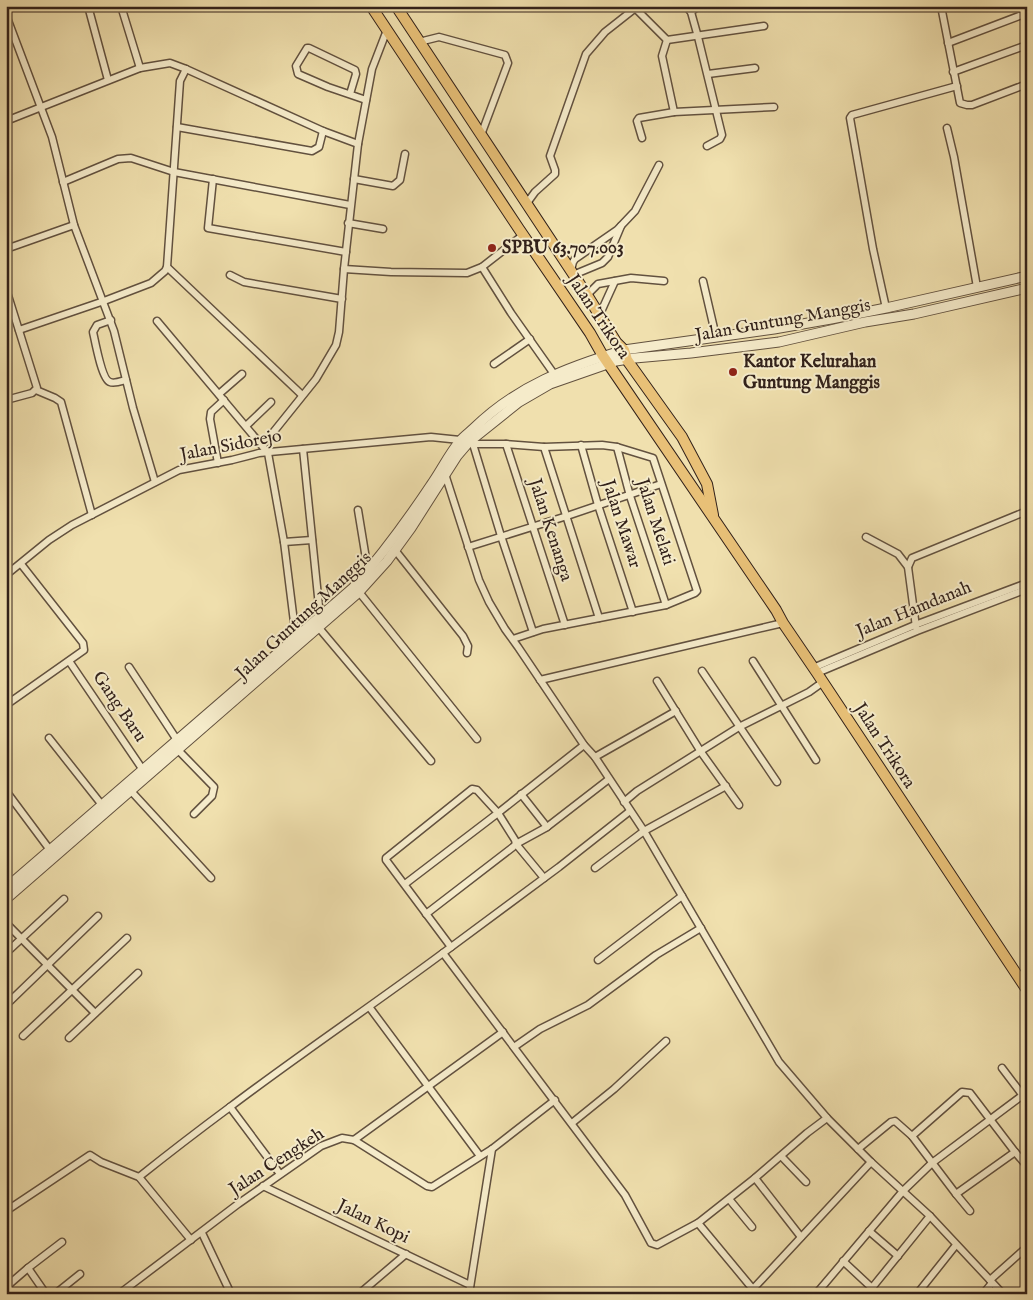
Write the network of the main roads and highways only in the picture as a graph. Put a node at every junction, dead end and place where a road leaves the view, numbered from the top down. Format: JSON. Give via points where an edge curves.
{"nodes":[{"id":1,"x":372,"y":6,"type":"edge"},
{"id":2,"x":396,"y":6,"type":"edge"},
{"id":3,"x":707,"y":484,"type":"junction"},
{"id":4,"x":695,"y":492,"type":"junction"},
{"id":5,"x":714,"y":521,"type":"junction"},
{"id":6,"x":1027,"y":990,"type":"edge"}],
"edges":[{"from":1,"to":4,"type":"main road","name":"Jalan Trikora"},
{"from":2,"to":3,"type":"main road","name":"Jalan Trikora","via":[[682,437]]},
{"from":3,"to":4,"type":"main road"},
{"from":3,"to":5,"type":"main road","name":"Jalan Trikora"},
{"from":4,"to":5,"type":"main road","name":"Jalan Trikora"},
{"from":5,"to":6,"type":"main road","name":"Jalan Trikora"}]}
